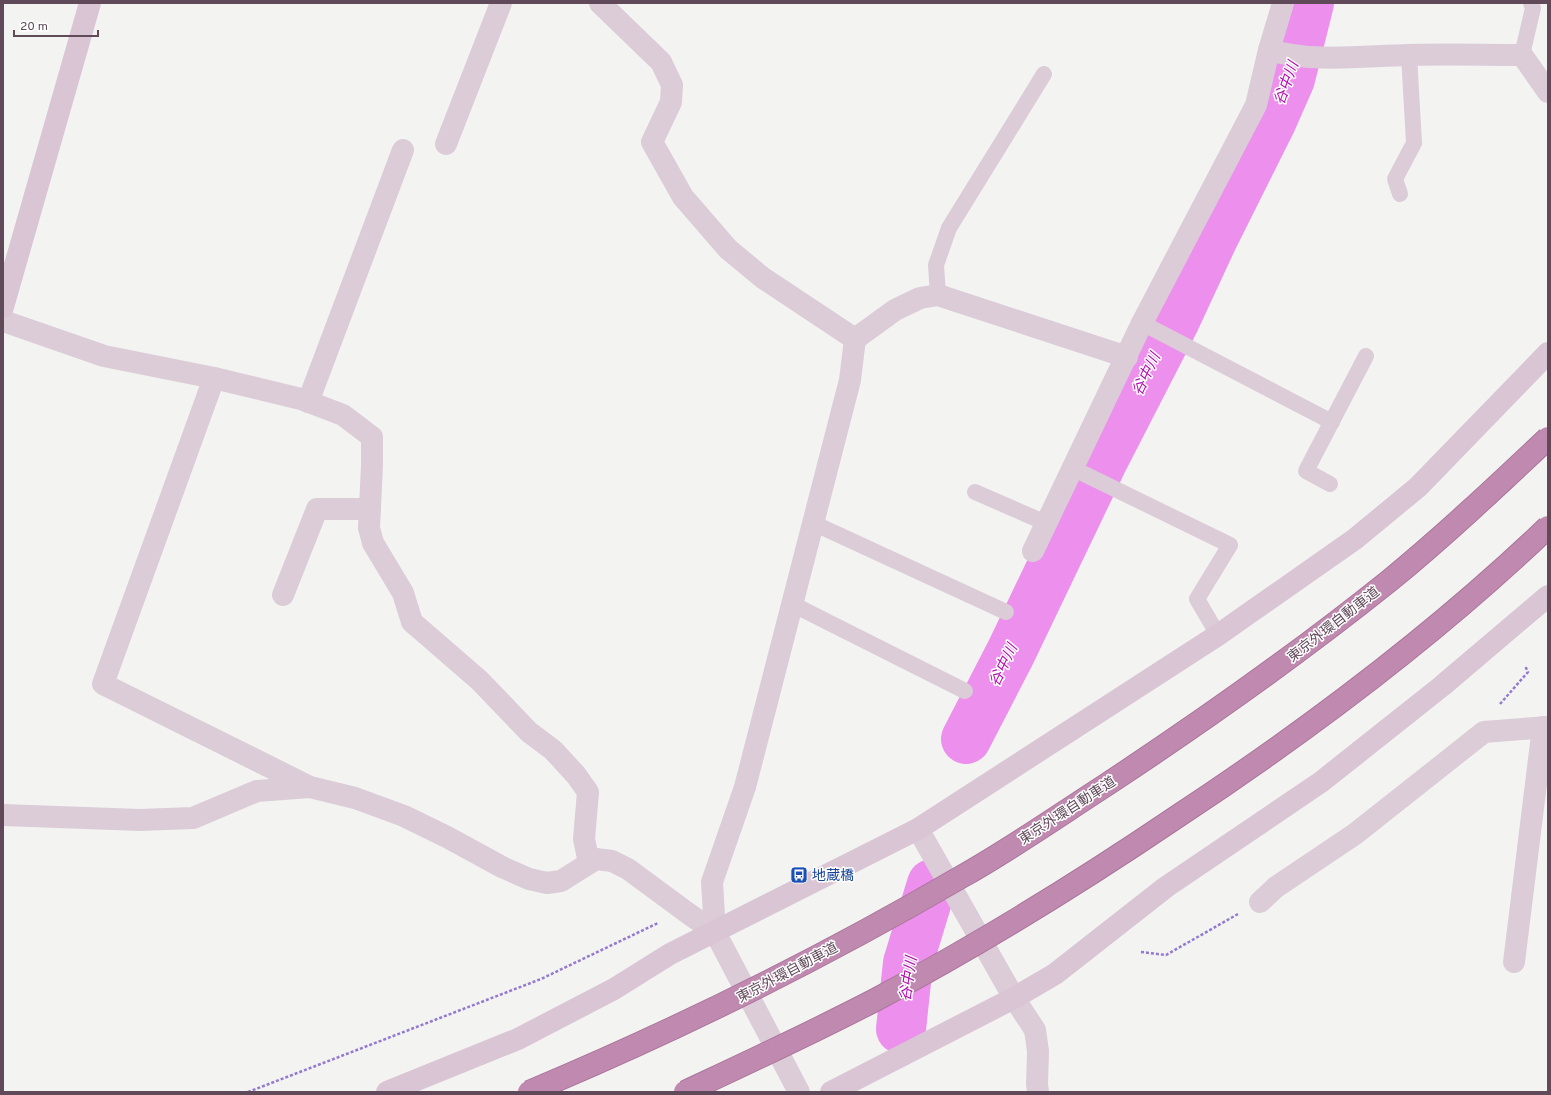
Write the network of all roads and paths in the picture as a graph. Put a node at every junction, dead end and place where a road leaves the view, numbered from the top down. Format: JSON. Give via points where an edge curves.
{"nodes":[{"id":1,"x":90,"y":3,"type":"edge"},
{"id":2,"x":501,"y":3,"type":"edge"},
{"id":3,"x":600,"y":3,"type":"edge"},
{"id":4,"x":1283,"y":3,"type":"edge"},
{"id":5,"x":1531,"y":3,"type":"edge"},
{"id":6,"x":1276,"y":52,"type":"junction"},
{"id":7,"x":1409,"y":55,"type":"junction"},
{"id":8,"x":1522,"y":56,"type":"junction"},
{"id":9,"x":1044,"y":74,"type":"dead end"},
{"id":10,"x":1548,"y":92,"type":"edge"},
{"id":11,"x":446,"y":144,"type":"dead end"},
{"id":12,"x":403,"y":150,"type":"dead end"},
{"id":13,"x":1400,"y":194,"type":"dead end"},
{"id":14,"x":938,"y":295,"type":"junction"},
{"id":15,"x":3,"y":307,"type":"edge"},
{"id":16,"x":3,"y":321,"type":"edge"},
{"id":17,"x":1148,"y":326,"type":"junction"},
{"id":18,"x":855,"y":339,"type":"junction"},
{"id":19,"x":1548,"y":353,"type":"edge"},
{"id":20,"x":1366,"y":356,"type":"dead end"},
{"id":21,"x":1126,"y":357,"type":"junction"},
{"id":22,"x":214,"y":378,"type":"junction"},
{"id":23,"x":308,"y":402,"type":"junction"},
{"id":24,"x":1332,"y":422,"type":"junction"},
{"id":25,"x":1548,"y":438,"type":"edge"},
{"id":26,"x":1078,"y":471,"type":"junction"},
{"id":27,"x":1330,"y":484,"type":"dead end"},
{"id":28,"x":975,"y":492,"type":"dead end"},
{"id":29,"x":370,"y":509,"type":"junction"},
{"id":30,"x":813,"y":523,"type":"junction"},
{"id":31,"x":1046,"y":523,"type":"junction"},
{"id":32,"x":1548,"y":527,"type":"edge"},
{"id":33,"x":1033,"y":551,"type":"dead end"},
{"id":34,"x":284,"y":595,"type":"dead end"},
{"id":35,"x":1548,"y":596,"type":"edge"},
{"id":36,"x":792,"y":604,"type":"junction"},
{"id":37,"x":1006,"y":612,"type":"dead end"},
{"id":38,"x":1218,"y":635,"type":"junction"},
{"id":39,"x":1525,"y":666,"type":"dead end"},
{"id":40,"x":965,"y":691,"type":"dead end"},
{"id":41,"x":1498,"y":706,"type":"dead end"},
{"id":42,"x":1545,"y":727,"type":"edge"},
{"id":43,"x":310,"y":786,"type":"junction"},
{"id":44,"x":3,"y":815,"type":"edge"},
{"id":45,"x":918,"y":829,"type":"junction"},
{"id":46,"x":589,"y":863,"type":"junction"},
{"id":47,"x":1260,"y":902,"type":"joint"},
{"id":48,"x":662,"y":921,"type":"dead end"},
{"id":49,"x":715,"y":932,"type":"junction"},
{"id":50,"x":1141,"y":952,"type":"dead end"},
{"id":51,"x":1514,"y":962,"type":"dead end"},
{"id":52,"x":1014,"y":998,"type":"junction"},
{"id":53,"x":248,"y":1092,"type":"edge"},
{"id":54,"x":387,"y":1092,"type":"edge"},
{"id":55,"x":528,"y":1092,"type":"edge"},
{"id":56,"x":685,"y":1092,"type":"edge"},
{"id":57,"x":799,"y":1092,"type":"edge"},
{"id":58,"x":831,"y":1092,"type":"edge"},
{"id":59,"x":1038,"y":1092,"type":"edge"}],
"edges":[{"from":1,"to":15,"type":"street"},
{"from":2,"to":11,"type":"street"},
{"from":3,"to":18,"type":"street","via":[[661,62],[672,85],[671,102],[652,142],[683,197],[728,249],[763,278]]},
{"from":4,"to":6,"type":"street"},
{"from":5,"to":8,"type":"lane","via":[[1533,8]]},
{"from":6,"to":7,"type":"street","via":[[1313,58]]},
{"from":6,"to":17,"type":"street","via":[[1256,105]]},
{"from":7,"to":8,"type":"street"},
{"from":7,"to":13,"type":"lane","via":[[1414,143],[1395,179]]},
{"from":8,"to":10,"type":"street"},
{"from":9,"to":14,"type":"lane","via":[[949,228],[936,265]]},
{"from":12,"to":23,"type":"street"},
{"from":14,"to":18,"type":"street","via":[[920,298],[895,310]]},
{"from":14,"to":21,"type":"street"},
{"from":16,"to":22,"type":"street","via":[[104,356]]},
{"from":17,"to":21,"type":"street"},
{"from":17,"to":24,"type":"lane"},
{"from":18,"to":30,"type":"street","via":[[850,380]]},
{"from":19,"to":38,"type":"street","via":[[1418,487],[1355,540]]},
{"from":20,"to":24,"type":"lane"},
{"from":21,"to":26,"type":"street"},
{"from":22,"to":23,"type":"street"},
{"from":22,"to":43,"type":"street","via":[[103,684]]},
{"from":23,"to":29,"type":"street","via":[[343,415],[372,437]]},
{"from":24,"to":27,"type":"lane","via":[[1306,471]]},
{"from":25,"to":55,"type":"highway","name":"東京外環自動車道","bridge":true,"via":[[1487,496],[1390,580],[1289,659],[1185,734],[1073,807],[963,876],[838,945],[721,1006]]},
{"from":26,"to":31,"type":"street"},
{"from":26,"to":38,"type":"lane","via":[[1230,545],[1197,599]]},
{"from":28,"to":31,"type":"lane"},
{"from":29,"to":34,"type":"street","via":[[317,508]]},
{"from":29,"to":46,"type":"street","via":[[369,528],[374,543],[403,593],[412,622],[479,680],[529,732],[554,750],[588,792],[584,839]]},
{"from":30,"to":36,"type":"street"},
{"from":30,"to":37,"type":"lane"},
{"from":31,"to":33,"type":"street"},
{"from":32,"to":56,"type":"highway","bridge":true,"via":[[1432,630],[1327,713],[1118,857],[1005,927],[877,999]]},
{"from":35,"to":52,"type":"street","via":[[1442,686],[1321,782],[1166,887],[1055,974]]},
{"from":36,"to":40,"type":"lane"},
{"from":36,"to":49,"type":"street","via":[[744,787],[712,882]]},
{"from":38,"to":45,"type":"street"},
{"from":39,"to":41,"type":"path","via":[[1528,672]]},
{"from":42,"to":47,"type":"street","via":[[1484,732],[1355,834],[1276,887]]},
{"from":42,"to":51,"type":"street"},
{"from":43,"to":44,"type":"street","via":[[258,791],[193,818],[140,820]]},
{"from":43,"to":46,"type":"street","via":[[355,798],[404,816],[529,879],[561,881]]},
{"from":45,"to":49,"type":"street"},
{"from":45,"to":52,"type":"street"},
{"from":46,"to":49,"type":"street","via":[[596,859],[612,861],[628,869]]},
{"from":47,"to":50,"type":"path","via":[[1166,955]]},
{"from":48,"to":53,"type":"path","via":[[541,978]]},
{"from":49,"to":54,"type":"street","via":[[670,954],[614,989],[518,1039]]},
{"from":49,"to":57,"type":"street"},
{"from":52,"to":58,"type":"street"},
{"from":52,"to":59,"type":"street","via":[[1035,1030]]}]}
